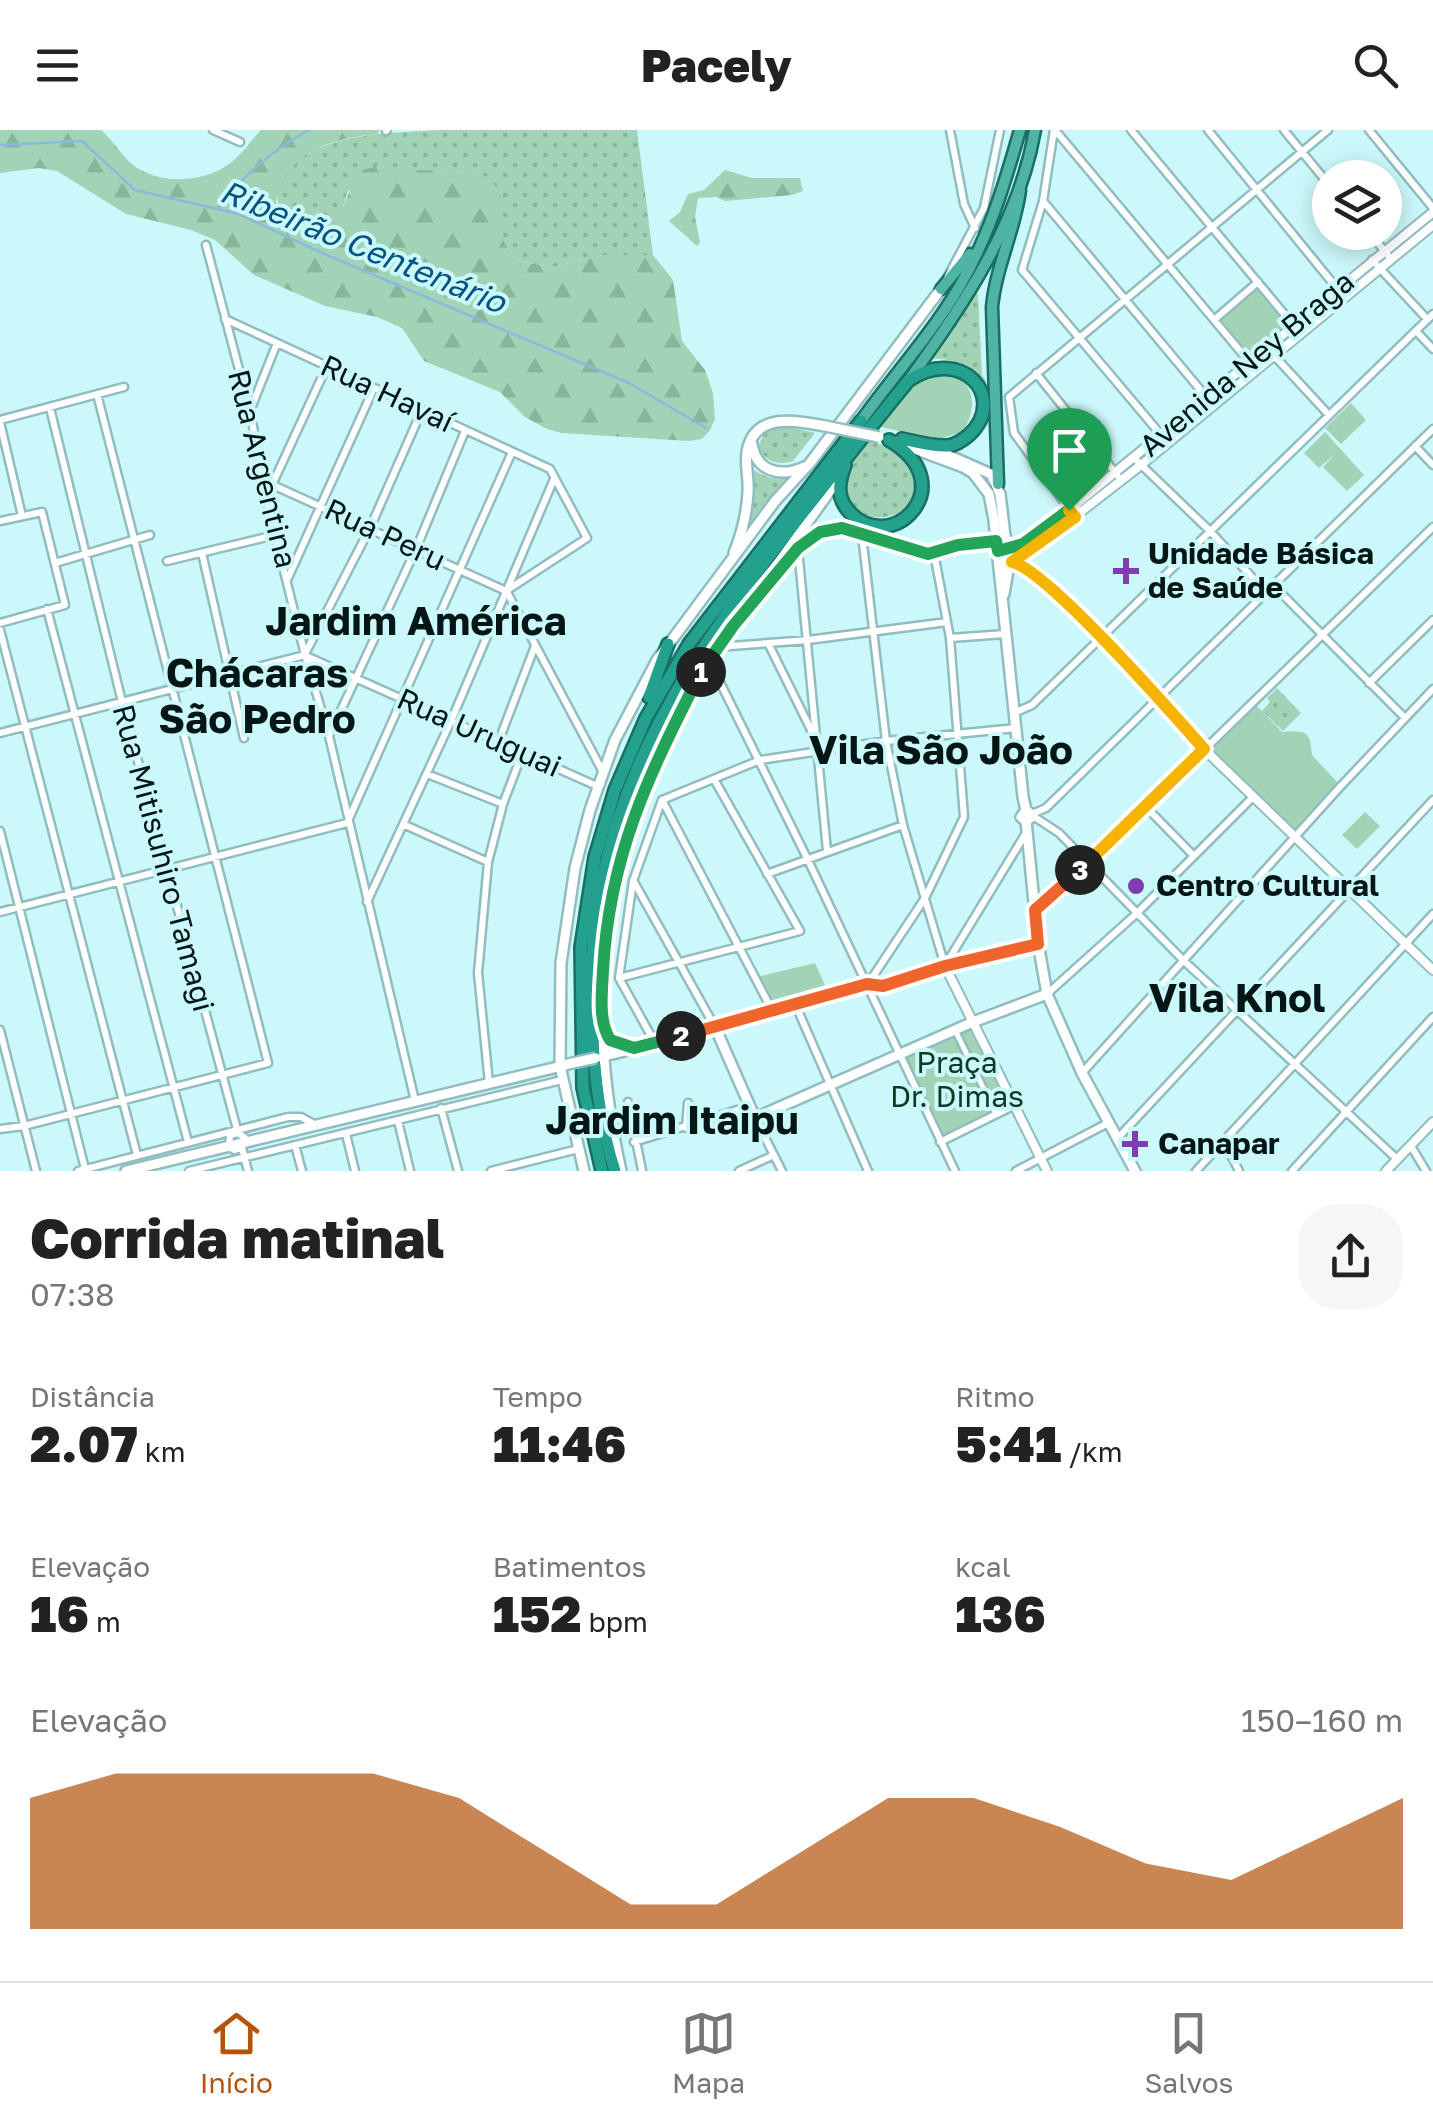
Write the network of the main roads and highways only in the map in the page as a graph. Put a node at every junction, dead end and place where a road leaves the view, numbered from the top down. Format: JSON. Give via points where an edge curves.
{"nodes":[{"id":1,"x":1020,"y":130,"type":"edge"},
{"id":2,"x":1035,"y":130,"type":"edge"},
{"id":3,"x":1020,"y":190,"type":"junction"},
{"id":4,"x":989,"y":229,"type":"junction"},
{"id":5,"x":941,"y":289,"type":"joint"},
{"id":6,"x":908,"y":380,"type":"junction"},
{"id":7,"x":861,"y":421,"type":"joint"},
{"id":8,"x":754,"y":436,"type":"junction"},
{"id":9,"x":890,"y":439,"type":"junction"},
{"id":10,"x":852,"y":449,"type":"junction"},
{"id":11,"x":810,"y":464,"type":"junction"},
{"id":12,"x":841,"y":475,"type":"junction"},
{"id":13,"x":998,"y":484,"type":"junction"},
{"id":14,"x":1006,"y":554,"type":"junction"},
{"id":15,"x":726,"y":569,"type":"junction"},
{"id":16,"x":668,"y":644,"type":"junction"},
{"id":17,"x":693,"y":687,"type":"junction"},
{"id":18,"x":610,"y":805,"type":"junction"},
{"id":19,"x":615,"y":830,"type":"junction"},
{"id":20,"x":1038,"y":944,"type":"junction"},
{"id":21,"x":1048,"y":994,"type":"junction"},
{"id":22,"x":602,"y":1020,"type":"junction"},
{"id":23,"x":715,"y":1027,"type":"junction"},
{"id":24,"x":561,"y":1041,"type":"junction"},
{"id":25,"x":634,"y":1048,"type":"junction"},
{"id":26,"x":600,"y":1057,"type":"junction"},
{"id":27,"x":564,"y":1065,"type":"junction"},
{"id":28,"x":539,"y":1071,"type":"junction"},
{"id":29,"x":126,"y":1171,"type":"edge"},
{"id":30,"x":584,"y":1171,"type":"edge"},
{"id":31,"x":602,"y":1171,"type":"edge"},
{"id":32,"x":618,"y":1171,"type":"edge"},
{"id":33,"x":1135,"y":1171,"type":"edge"}],
"edges":[{"from":1,"to":4,"type":"highway"},
{"from":2,"to":3,"type":"highway"},
{"from":3,"to":6,"type":"highway","via":[[979,280]]},
{"from":3,"to":13,"type":"highway","via":[[992,306]]},
{"from":4,"to":5,"type":"highway"},
{"from":4,"to":7,"type":"highway","via":[[939,320]]},
{"from":5,"to":11,"type":"main road"},
{"from":6,"to":9,"type":"highway","via":[[931,367],[960,370],[982,392],[982,414],[975,428],[948,446]]},
{"from":6,"to":10,"type":"highway"},
{"from":7,"to":18,"type":"highway","via":[[689,644],[646,718]]},
{"from":8,"to":9,"type":"main road","bridge":true,"via":[[781,420]]},
{"from":8,"to":11,"type":"main road","via":[[754,457],[768,470]]},
{"from":8,"to":15,"type":"main road","via":[[746,455],[745,517]]},
{"from":9,"to":12,"type":"highway","via":[[915,460],[922,480],[917,506],[906,518],[890,526],[857,519],[840,497]]},
{"from":9,"to":13,"type":"main road","via":[[979,466]]},
{"from":9,"to":14,"type":"main road","via":[[973,473],[989,494]]},
{"from":10,"to":12,"type":"highway"},
{"from":10,"to":19,"type":"highway","via":[[685,672],[636,766]]},
{"from":11,"to":15,"type":"main road"},
{"from":12,"to":17,"type":"main road"},
{"from":13,"to":14,"type":"main road"},
{"from":14,"to":20,"type":"main road","via":[[1003,596]]},
{"from":15,"to":16,"type":"main road"},
{"from":16,"to":18,"type":"highway"},
{"from":16,"to":24,"type":"main road","via":[[632,702],[575,868],[565,926]]},
{"from":17,"to":19,"type":"highway","via":[[650,754]]},
{"from":17,"to":22,"type":"main road","via":[[621,854],[606,920]]},
{"from":18,"to":31,"type":"highway","via":[[581,947],[583,1088]]},
{"from":19,"to":32,"type":"highway","via":[[594,920],[590,994],[596,1082]]},
{"from":20,"to":21,"type":"main road"},
{"from":20,"to":23,"type":"main road"},
{"from":21,"to":23,"type":"main road","via":[[755,1118]]},
{"from":21,"to":33,"type":"main road"},
{"from":22,"to":25,"type":"main road","via":[[610,1040]]},
{"from":22,"to":26,"type":"main road"},
{"from":23,"to":25,"type":"main road"},
{"from":24,"to":27,"type":"main road"},
{"from":24,"to":28,"type":"main road"},
{"from":25,"to":26,"type":"main road"},
{"from":26,"to":27,"type":"main road","bridge":true},
{"from":26,"to":32,"type":"main road"},
{"from":27,"to":28,"type":"main road"},
{"from":27,"to":30,"type":"main road"},
{"from":28,"to":29,"type":"main road","via":[[241,1138],[230,1148]]}]}
